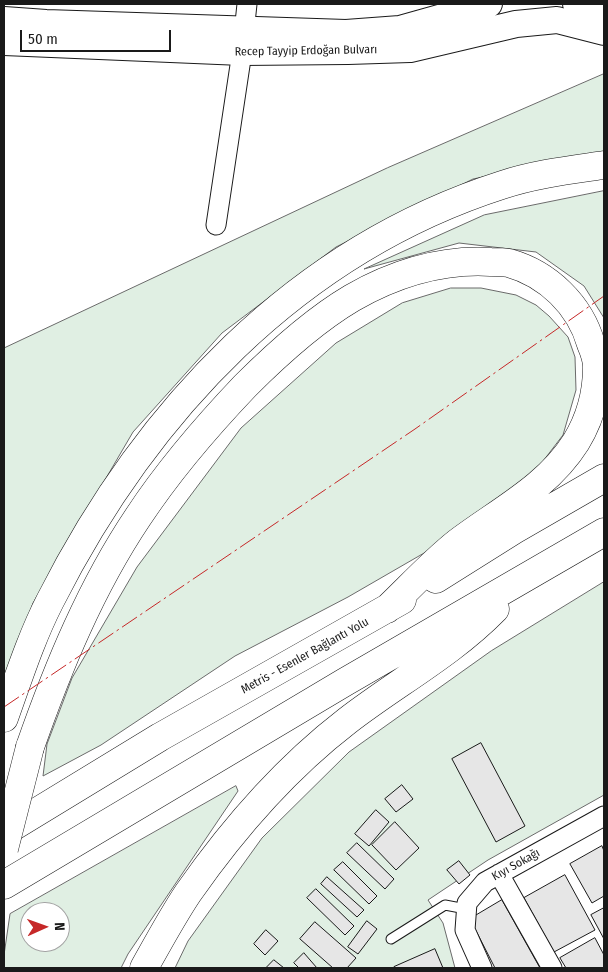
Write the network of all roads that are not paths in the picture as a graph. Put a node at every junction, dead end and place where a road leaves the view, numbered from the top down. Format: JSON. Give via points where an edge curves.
{"nodes":[{"id":1,"x":247,"y":4,"type":"edge"},
{"id":2,"x":490,"y":4,"type":"edge"},
{"id":3,"x":576,"y":4,"type":"edge"},
{"id":4,"x":604,"y":12,"type":"edge"},
{"id":5,"x":4,"y":20,"type":"edge"},
{"id":6,"x":604,"y":32,"type":"edge"},
{"id":7,"x":243,"y":41,"type":"junction"},
{"id":8,"x":4,"y":42,"type":"edge"},
{"id":9,"x":604,"y":165,"type":"edge"},
{"id":10,"x":216,"y":225,"type":"dead end"},
{"id":11,"x":604,"y":478,"type":"edge"},
{"id":12,"x":604,"y":532,"type":"edge"},
{"id":13,"x":523,"y":579,"type":"junction"},
{"id":14,"x":387,"y":609,"type":"junction"},
{"id":15,"x":4,"y":718,"type":"edge"},
{"id":16,"x":603,"y":821,"type":"edge"},
{"id":17,"x":4,"y":832,"type":"edge"},
{"id":18,"x":4,"y":849,"type":"edge"},
{"id":19,"x":499,"y":874,"type":"junction"},
{"id":20,"x":4,"y":885,"type":"edge"},
{"id":21,"x":466,"y":909,"type":"junction"},
{"id":22,"x":391,"y":939,"type":"dead end"},
{"id":23,"x":144,"y":968,"type":"edge"},
{"id":24,"x":482,"y":968,"type":"edge"},
{"id":25,"x":552,"y":968,"type":"edge"}],
"edges":[{"from":1,"to":7,"type":"street"},
{"from":2,"to":7,"type":"street","name":"Recep Tayyip Erdoğan Bulvarı","via":[[400,29]]},
{"from":3,"to":4,"type":"street"},
{"from":5,"to":7,"type":"street","name":"Recep Tayyip Erdoğan Bulvarı"},
{"from":6,"to":7,"type":"street","name":"Recep Tayyip Erdoğan Bulvarı","via":[[557,20],[516,24],[410,49]]},
{"from":7,"to":8,"type":"street","name":"Recep Tayyip Erdoğan Bulvarı"},
{"from":7,"to":10,"type":"street"},
{"from":9,"to":15,"type":"highway","via":[[526,178],[423,216],[349,256],[262,320],[173,412],[134,462],[84,537],[48,603]]},
{"from":11,"to":14,"type":"highway","name":"Metris - Esenler Bağlantı Yolu"},
{"from":12,"to":13,"type":"highway"},
{"from":13,"to":20,"type":"highway"},
{"from":13,"to":23,"type":"highway","via":[[483,621],[444,654],[347,721],[278,782],[230,837],[187,894]]},
{"from":14,"to":17,"type":"highway","name":"Metris - Esenler Bağlantı Yolu","via":[[160,737]]},
{"from":14,"to":18,"type":"highway","bridge":true,"via":[[456,543],[540,484],[575,443],[587,420],[596,393],[597,364],[586,328],[568,298],[540,276],[508,263],[470,261],[427,267],[383,282],[310,326],[225,407],[137,517],[101,581],[63,660],[30,746]]},
{"from":16,"to":19,"type":"street","name":"Kıyı Sokağı"},
{"from":19,"to":21,"type":"street","name":"Kıyı Sokağı","via":[[486,882],[467,903]]},
{"from":19,"to":25,"type":"street"},
{"from":21,"to":22,"type":"lane","via":[[445,905]]},
{"from":21,"to":24,"type":"street","via":[[465,930]]}]}
